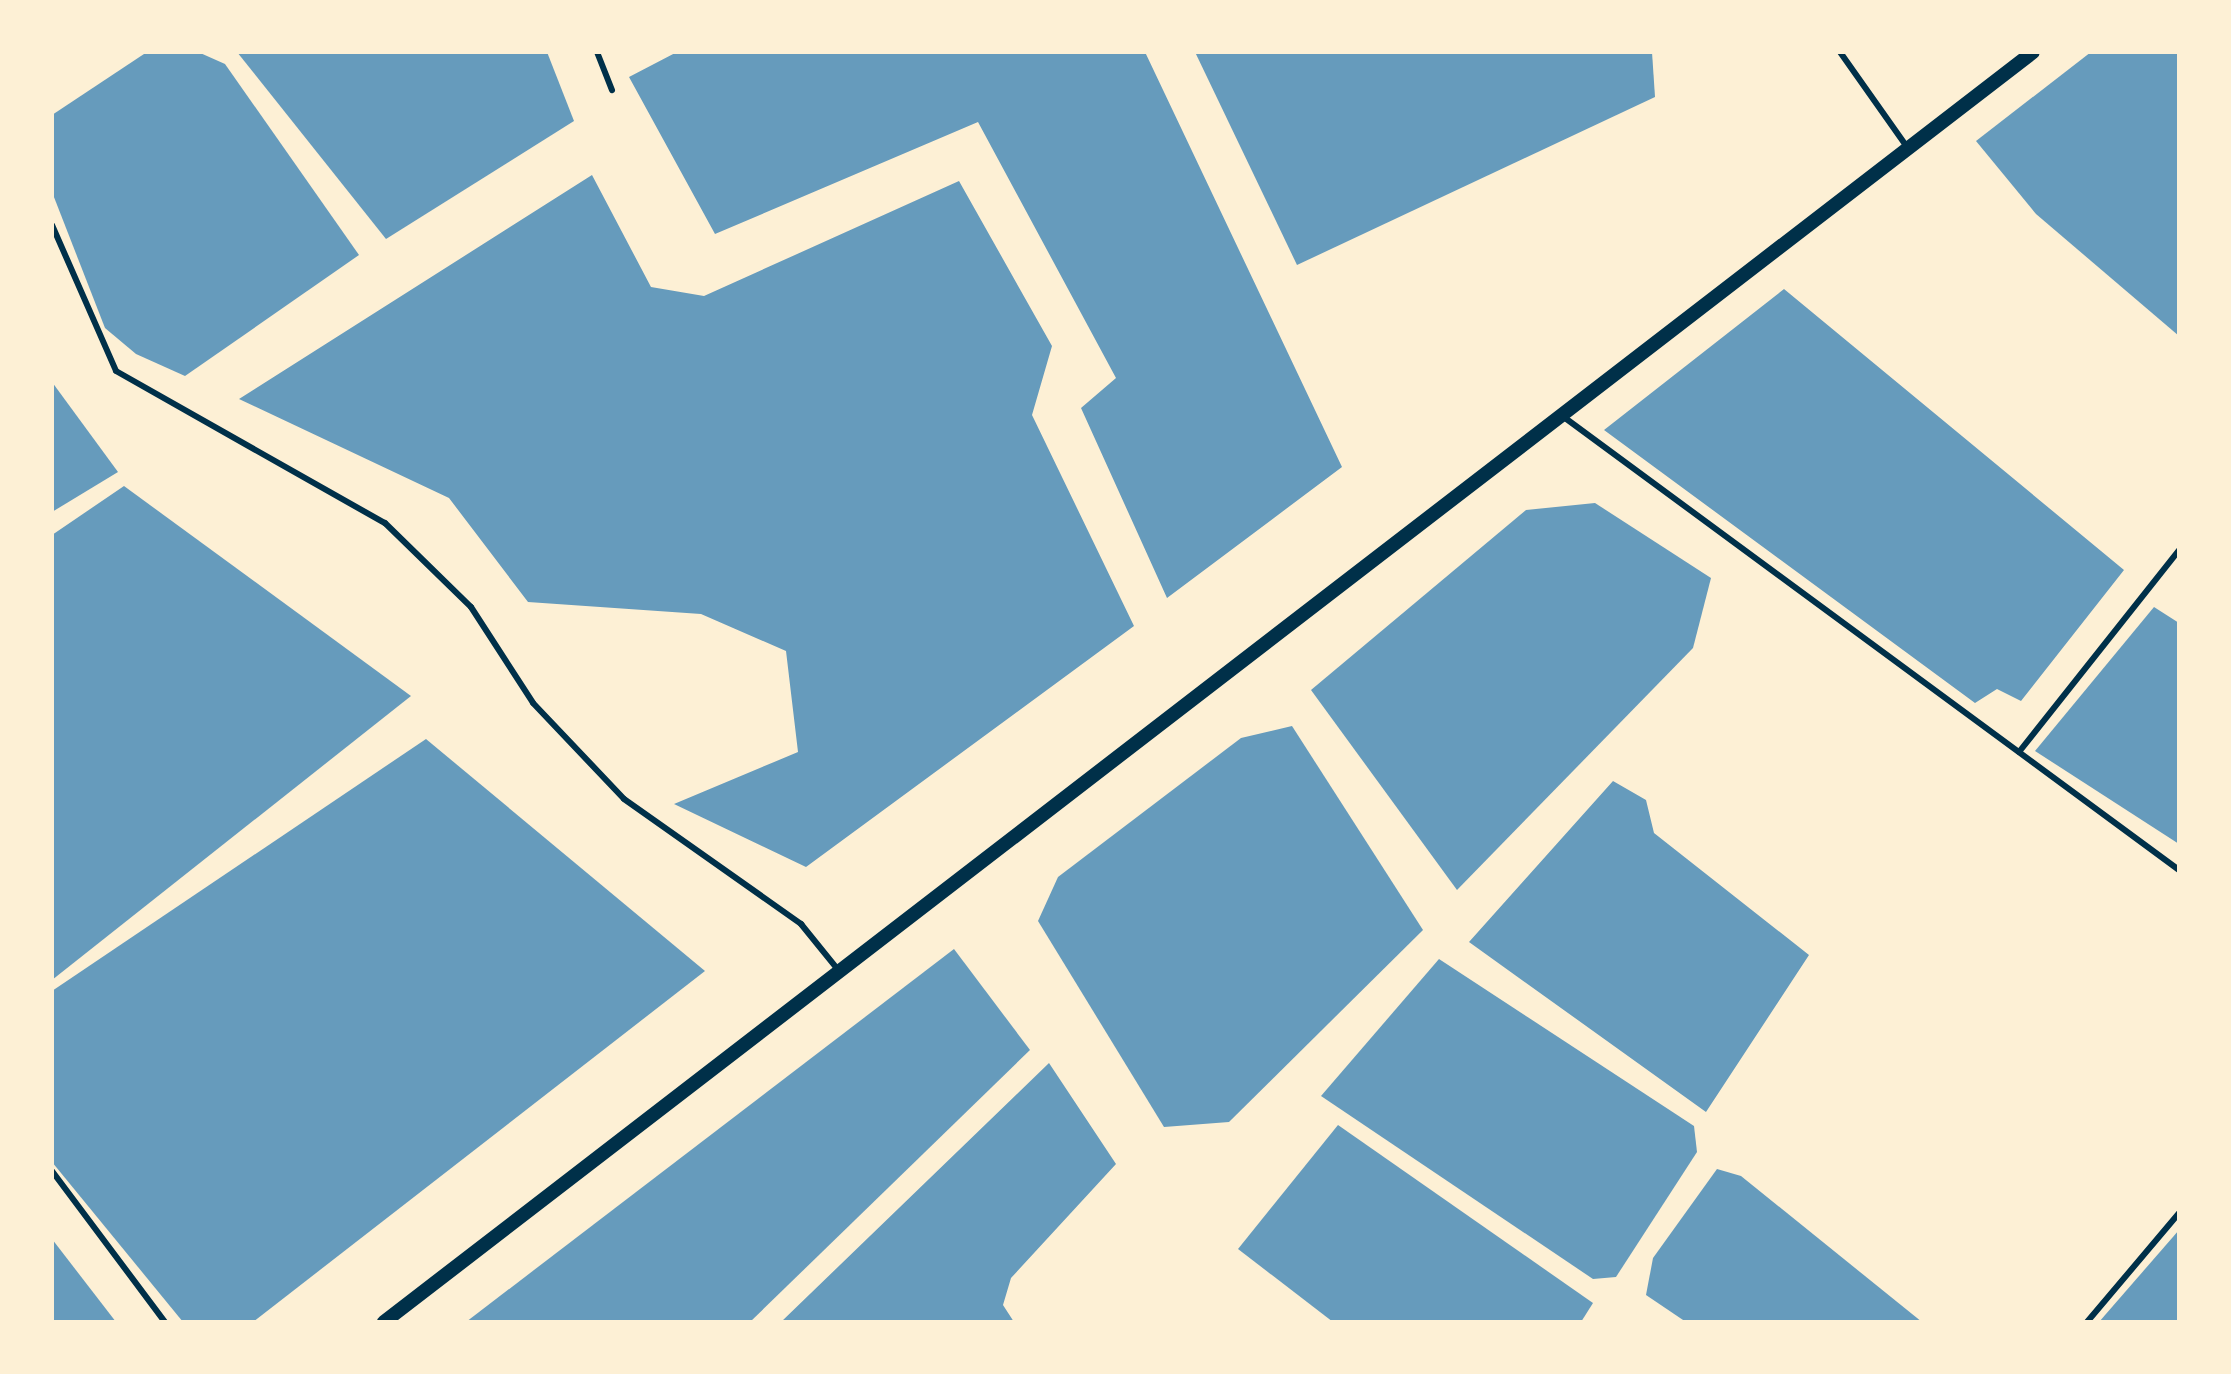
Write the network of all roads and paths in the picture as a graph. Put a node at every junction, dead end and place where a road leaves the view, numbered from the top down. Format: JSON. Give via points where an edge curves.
{"nodes":[{"id":1,"x":597,"y":52,"type":"edge"},
{"id":2,"x":1840,"y":52,"type":"edge"},
{"id":3,"x":2033,"y":52,"type":"edge"},
{"id":4,"x":612,"y":90,"type":"dead end"},
{"id":5,"x":1908,"y":148,"type":"junction"},
{"id":6,"x":52,"y":225,"type":"edge"},
{"id":7,"x":1561,"y":415,"type":"junction"},
{"id":8,"x":2179,"y":550,"type":"edge"},
{"id":9,"x":2019,"y":752,"type":"junction"},
{"id":10,"x":2179,"y":870,"type":"edge"},
{"id":11,"x":839,"y":971,"type":"junction"},
{"id":12,"x":52,"y":1171,"type":"edge"},
{"id":13,"x":2179,"y":1213,"type":"edge"},
{"id":14,"x":165,"y":1322,"type":"edge"},
{"id":15,"x":384,"y":1322,"type":"edge"},
{"id":16,"x":2087,"y":1322,"type":"edge"}],
"edges":[{"from":1,"to":4,"type":"lane"},
{"from":2,"to":5,"type":"lane"},
{"from":3,"to":5,"type":"street"},
{"from":5,"to":7,"type":"street"},
{"from":6,"to":11,"type":"lane","via":[[116,371],[385,523],[471,607],[533,703],[624,799],[801,924]]},
{"from":7,"to":9,"type":"lane"},
{"from":7,"to":11,"type":"street"},
{"from":8,"to":9,"type":"lane"},
{"from":9,"to":10,"type":"lane"},
{"from":11,"to":15,"type":"street"},
{"from":12,"to":14,"type":"lane"},
{"from":13,"to":16,"type":"lane"}]}
